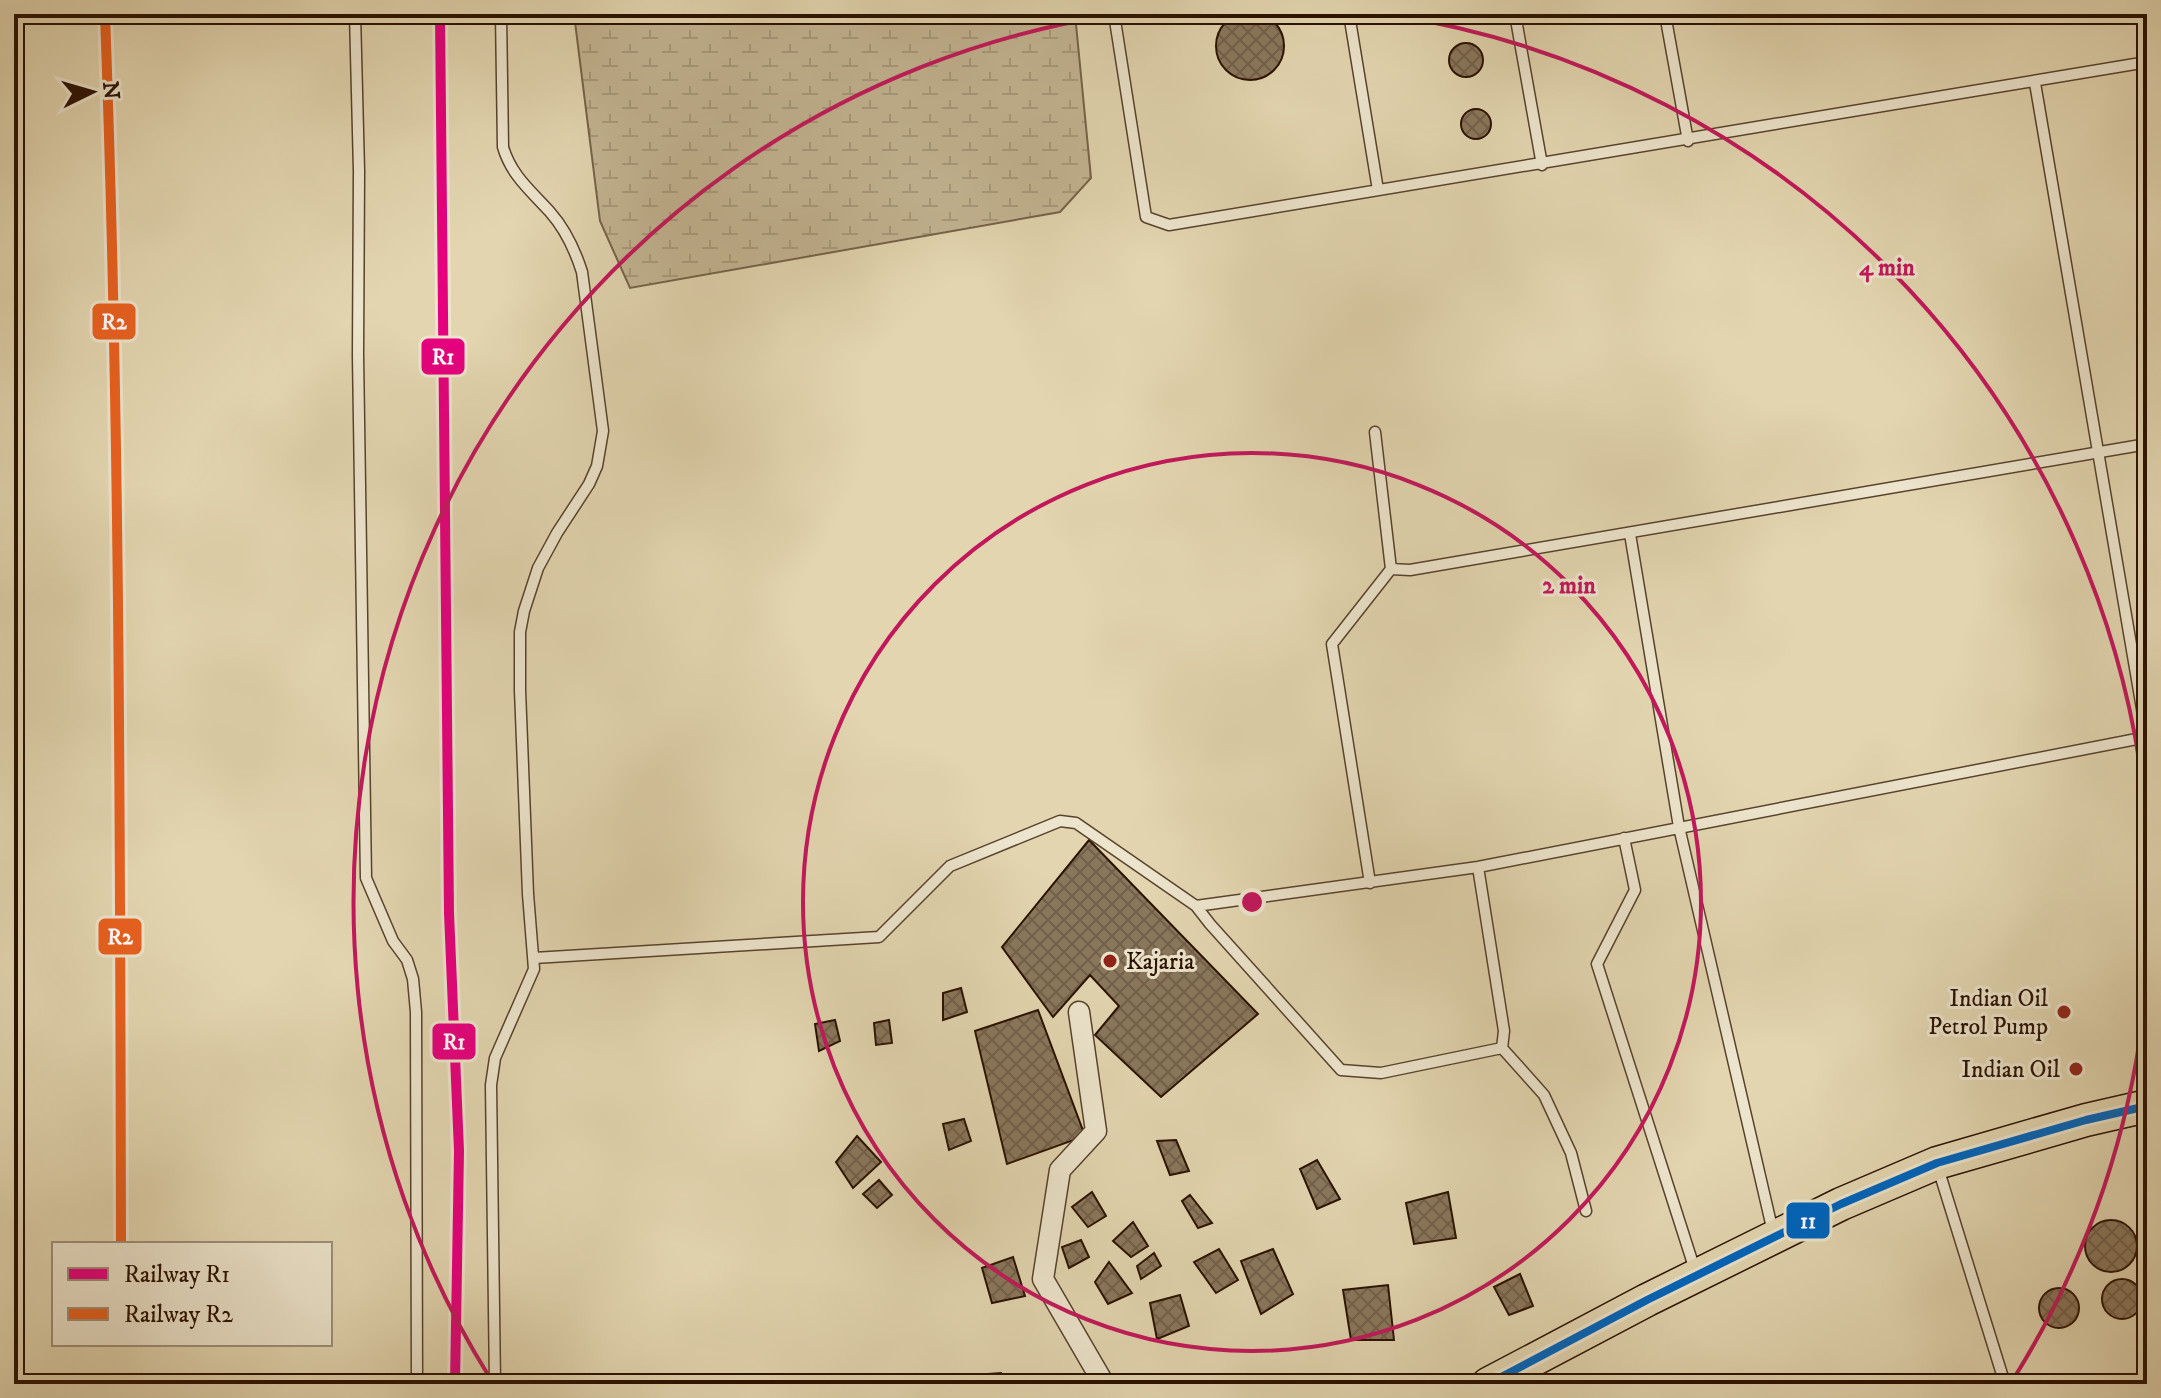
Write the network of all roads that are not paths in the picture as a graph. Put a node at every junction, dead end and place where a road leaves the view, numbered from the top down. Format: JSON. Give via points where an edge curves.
{"nodes":[{"id":1,"x":355,"y":14,"type":"edge"},
{"id":2,"x":501,"y":14,"type":"edge"},
{"id":3,"x":1114,"y":14,"type":"edge"},
{"id":4,"x":1349,"y":14,"type":"edge"},
{"id":5,"x":1515,"y":14,"type":"edge"},
{"id":6,"x":1665,"y":14,"type":"edge"},
{"id":7,"x":2147,"y":62,"type":"edge"},
{"id":8,"x":2035,"y":83,"type":"junction"},
{"id":9,"x":1688,"y":141,"type":"junction"},
{"id":10,"x":1542,"y":165,"type":"junction"},
{"id":11,"x":1378,"y":190,"type":"junction"},
{"id":12,"x":1375,"y":432,"type":"dead end"},
{"id":13,"x":2147,"y":444,"type":"edge"},
{"id":14,"x":2097,"y":453,"type":"junction"},
{"id":15,"x":1630,"y":534,"type":"junction"},
{"id":16,"x":1391,"y":569,"type":"junction"},
{"id":17,"x":2147,"y":737,"type":"edge"},
{"id":18,"x":1679,"y":827,"type":"junction"},
{"id":19,"x":1624,"y":838,"type":"junction"},
{"id":20,"x":1478,"y":867,"type":"junction"},
{"id":21,"x":1370,"y":883,"type":"junction"},
{"id":22,"x":1196,"y":906,"type":"junction"},
{"id":23,"x":534,"y":958,"type":"junction"},
{"id":24,"x":1079,"y":1012,"type":"dead end"},
{"id":25,"x":1502,"y":1048,"type":"junction"},
{"id":26,"x":2147,"y":1106,"type":"edge"},
{"id":27,"x":1937,"y":1163,"type":"junction"},
{"id":28,"x":1586,"y":1211,"type":"dead end"},
{"id":29,"x":1774,"y":1238,"type":"junction"},
{"id":30,"x":1697,"y":1276,"type":"junction"},
{"id":31,"x":1530,"y":1374,"type":"edge"},
{"id":32,"x":2147,"y":1381,"type":"edge"},
{"id":33,"x":417,"y":1384,"type":"edge"},
{"id":34,"x":495,"y":1384,"type":"edge"},
{"id":35,"x":1104,"y":1384,"type":"edge"},
{"id":36,"x":1488,"y":1384,"type":"edge"},
{"id":37,"x":2005,"y":1384,"type":"edge"},
{"id":38,"x":2135,"y":1384,"type":"edge"}],
"edges":[{"from":1,"to":33,"type":"lane","via":[[366,878],[413,979]]},
{"from":2,"to":23,"type":"lane","via":[[503,147],[516,175],[576,250],[603,431],[589,484],[538,568],[520,632]]},
{"from":3,"to":11,"type":"lane","via":[[1146,217],[1169,225]]},
{"from":4,"to":11,"type":"lane"},
{"from":5,"to":10,"type":"lane"},
{"from":6,"to":9,"type":"lane"},
{"from":7,"to":8,"type":"lane"},
{"from":8,"to":9,"type":"lane"},
{"from":8,"to":14,"type":"lane"},
{"from":9,"to":10,"type":"lane"},
{"from":10,"to":11,"type":"lane"},
{"from":12,"to":16,"type":"lane"},
{"from":13,"to":14,"type":"lane"},
{"from":14,"to":15,"type":"lane"},
{"from":14,"to":17,"type":"lane"},
{"from":15,"to":16,"type":"lane"},
{"from":15,"to":18,"type":"lane"},
{"from":16,"to":21,"type":"lane","via":[[1332,644]]},
{"from":17,"to":18,"type":"lane"},
{"from":18,"to":19,"type":"lane"},
{"from":18,"to":29,"type":"lane"},
{"from":19,"to":20,"type":"lane"},
{"from":19,"to":30,"type":"lane","via":[[1635,890],[1597,964]]},
{"from":20,"to":21,"type":"lane"},
{"from":20,"to":25,"type":"lane","via":[[1504,1031]]},
{"from":21,"to":22,"type":"lane"},
{"from":22,"to":23,"type":"lane","via":[[1076,823],[1060,821],[950,866],[879,937]]},
{"from":22,"to":25,"type":"lane","via":[[1341,1070],[1381,1073]]},
{"from":23,"to":34,"type":"lane","via":[[495,1058],[491,1085]]},
{"from":24,"to":35,"type":"street","via":[[1096,1131],[1060,1170],[1043,1279]]},
{"from":25,"to":28,"type":"lane","via":[[1544,1095],[1571,1153]]},
{"from":26,"to":27,"type":"main road"},
{"from":27,"to":29,"type":"main road"},
{"from":27,"to":37,"type":"lane"},
{"from":29,"to":30,"type":"main road"},
{"from":30,"to":31,"type":"main road"},
{"from":31,"to":36,"type":"main road"},
{"from":32,"to":38,"type":"lane"}]}
